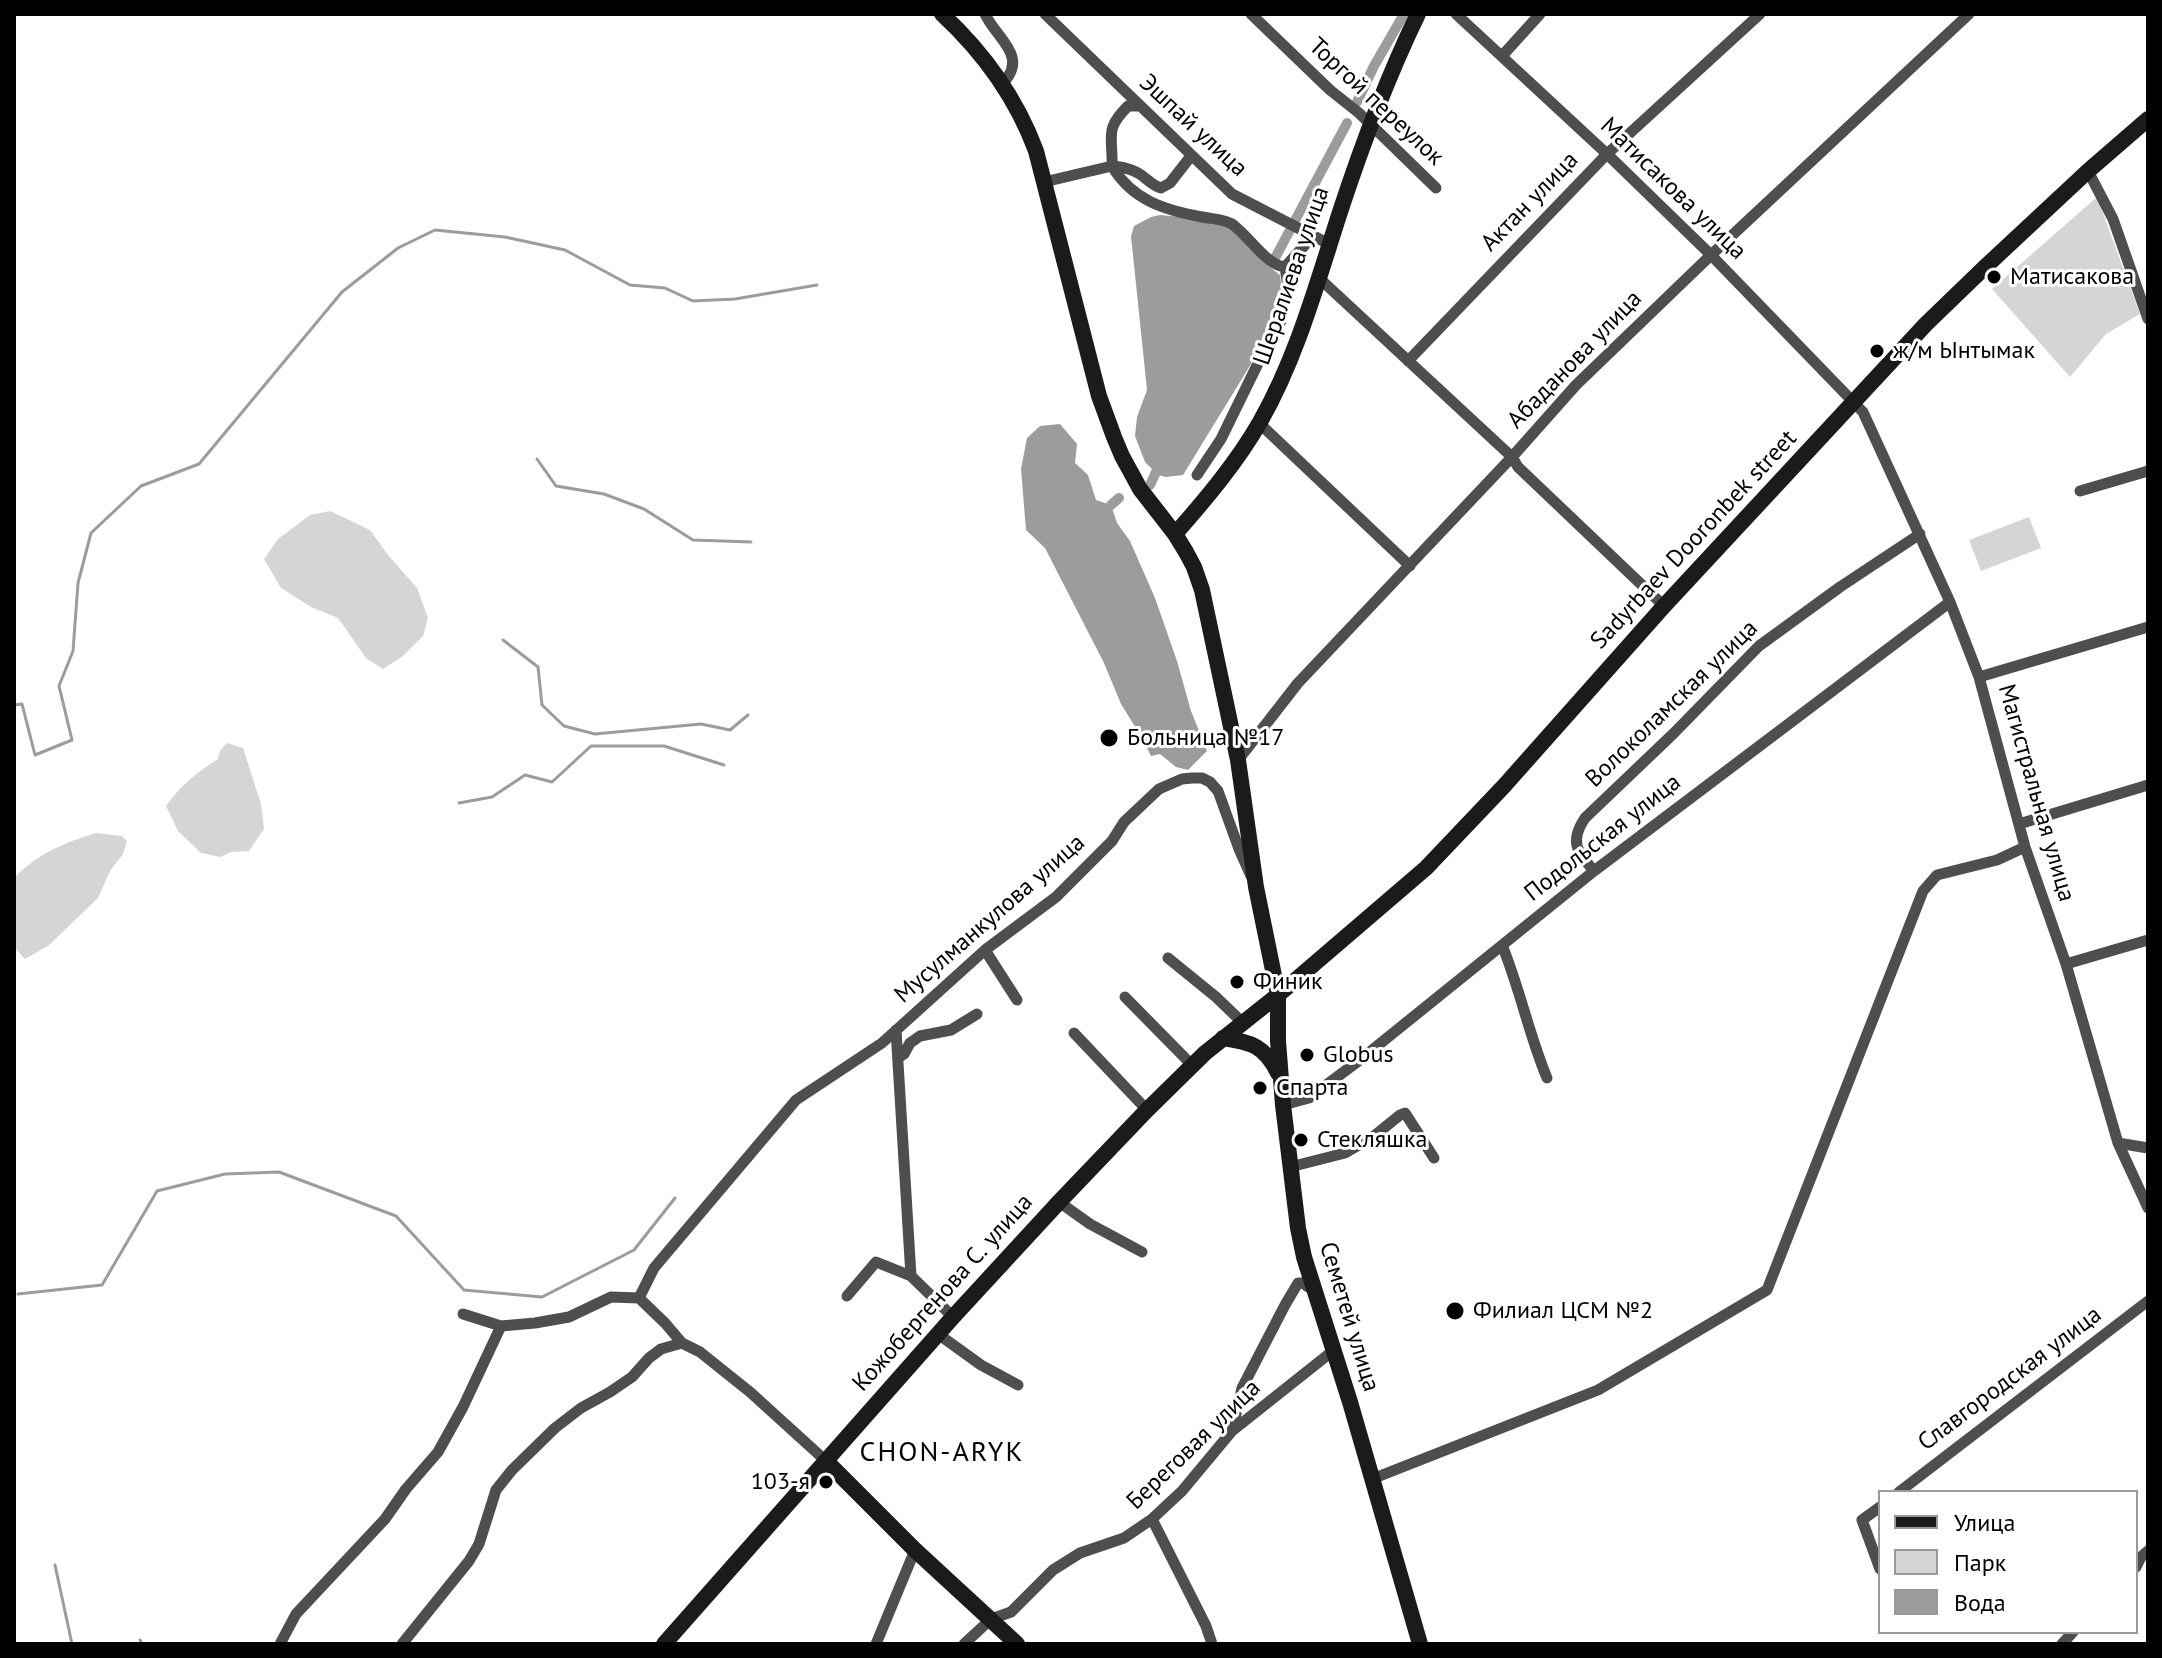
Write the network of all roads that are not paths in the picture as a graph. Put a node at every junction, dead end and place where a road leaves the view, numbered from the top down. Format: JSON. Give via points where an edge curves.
{"nodes":[{"id":1,"x":942,"y":14,"type":"edge"},
{"id":2,"x":985,"y":14,"type":"edge"},
{"id":3,"x":1045,"y":14,"type":"edge"},
{"id":4,"x":1251,"y":14,"type":"edge"},
{"id":5,"x":1418,"y":14,"type":"edge"},
{"id":6,"x":1456,"y":14,"type":"edge"},
{"id":7,"x":1540,"y":14,"type":"edge"},
{"id":8,"x":1760,"y":14,"type":"edge"},
{"id":9,"x":1969,"y":14,"type":"edge"},
{"id":10,"x":1502,"y":56,"type":"junction"},
{"id":11,"x":1003,"y":83,"type":"junction"},
{"id":12,"x":1138,"y":106,"type":"junction"},
{"id":13,"x":2148,"y":119,"type":"edge"},
{"id":14,"x":1370,"y":126,"type":"junction"},
{"id":15,"x":1607,"y":154,"type":"junction"},
{"id":16,"x":1191,"y":156,"type":"junction"},
{"id":17,"x":1112,"y":166,"type":"junction"},
{"id":18,"x":2088,"y":171,"type":"junction"},
{"id":19,"x":1044,"y":182,"type":"junction"},
{"id":20,"x":1436,"y":188,"type":"dead end"},
{"id":21,"x":1313,"y":236,"type":"junction"},
{"id":22,"x":1329,"y":244,"type":"junction"},
{"id":23,"x":1711,"y":255,"type":"junction"},
{"id":24,"x":1285,"y":267,"type":"junction"},
{"id":25,"x":1319,"y":278,"type":"junction"},
{"id":26,"x":2148,"y":319,"type":"edge"},
{"id":27,"x":1408,"y":361,"type":"junction"},
{"id":28,"x":1854,"y":402,"type":"junction"},
{"id":29,"x":1259,"y":423,"type":"junction"},
{"id":30,"x":1512,"y":457,"type":"junction"},
{"id":31,"x":2148,"y":471,"type":"edge"},
{"id":32,"x":1197,"y":475,"type":"dead end"},
{"id":33,"x":2080,"y":491,"type":"dead end"},
{"id":34,"x":1175,"y":534,"type":"junction"},
{"id":35,"x":1920,"y":534,"type":"junction"},
{"id":36,"x":1410,"y":566,"type":"junction"},
{"id":37,"x":1950,"y":602,"type":"junction"},
{"id":38,"x":1664,"y":606,"type":"junction"},
{"id":39,"x":2148,"y":627,"type":"edge"},
{"id":40,"x":1979,"y":677,"type":"junction"},
{"id":41,"x":1238,"y":760,"type":"junction"},
{"id":42,"x":2148,"y":785,"type":"edge"},
{"id":43,"x":2019,"y":824,"type":"junction"},
{"id":44,"x":2025,"y":847,"type":"junction"},
{"id":45,"x":1594,"y":871,"type":"junction"},
{"id":46,"x":1256,"y":887,"type":"junction"},
{"id":47,"x":2148,"y":940,"type":"edge"},
{"id":48,"x":1502,"y":945,"type":"junction"},
{"id":49,"x":985,"y":950,"type":"junction"},
{"id":50,"x":1168,"y":958,"type":"dead end"},
{"id":51,"x":2066,"y":964,"type":"junction"},
{"id":52,"x":1278,"y":995,"type":"junction"},
{"id":53,"x":1125,"y":997,"type":"dead end"},
{"id":54,"x":1017,"y":1000,"type":"dead end"},
{"id":55,"x":977,"y":1014,"type":"dead end"},
{"id":56,"x":1243,"y":1023,"type":"junction"},
{"id":57,"x":896,"y":1030,"type":"junction"},
{"id":58,"x":1074,"y":1033,"type":"dead end"},
{"id":59,"x":1223,"y":1038,"type":"junction"},
{"id":60,"x":898,"y":1058,"type":"junction"},
{"id":61,"x":1192,"y":1065,"type":"junction"},
{"id":62,"x":1547,"y":1078,"type":"dead end"},
{"id":63,"x":1282,"y":1082,"type":"junction"},
{"id":64,"x":1283,"y":1105,"type":"junction"},
{"id":65,"x":1147,"y":1110,"type":"junction"},
{"id":66,"x":2118,"y":1143,"type":"junction"},
{"id":67,"x":2148,"y":1148,"type":"edge"},
{"id":68,"x":1434,"y":1158,"type":"dead end"},
{"id":69,"x":1290,"y":1167,"type":"junction"},
{"id":70,"x":1059,"y":1202,"type":"junction"},
{"id":71,"x":2148,"y":1208,"type":"edge"},
{"id":72,"x":1142,"y":1252,"type":"dead end"},
{"id":73,"x":911,"y":1276,"type":"junction"},
{"id":74,"x":1313,"y":1286,"type":"junction"},
{"id":75,"x":847,"y":1296,"type":"dead end"},
{"id":76,"x":639,"y":1298,"type":"junction"},
{"id":77,"x":2148,"y":1301,"type":"edge"},
{"id":78,"x":463,"y":1314,"type":"dead end"},
{"id":79,"x":953,"y":1317,"type":"junction"},
{"id":80,"x":501,"y":1326,"type":"junction"},
{"id":81,"x":938,"y":1334,"type":"junction"},
{"id":82,"x":682,"y":1343,"type":"junction"},
{"id":83,"x":1334,"y":1350,"type":"junction"},
{"id":84,"x":1018,"y":1385,"type":"dead end"},
{"id":85,"x":1232,"y":1431,"type":"junction"},
{"id":86,"x":826,"y":1461,"type":"junction"},
{"id":87,"x":1372,"y":1479,"type":"junction"},
{"id":88,"x":1902,"y":1490,"type":"edge"},
{"id":89,"x":1878,"y":1508,"type":"edge"},
{"id":90,"x":1152,"y":1519,"type":"junction"},
{"id":91,"x":915,"y":1550,"type":"junction"},
{"id":92,"x":1878,"y":1564,"type":"edge"},
{"id":93,"x":991,"y":1619,"type":"junction"},
{"id":94,"x":280,"y":1644,"type":"edge"},
{"id":95,"x":402,"y":1644,"type":"edge"},
{"id":96,"x":664,"y":1644,"type":"edge"},
{"id":97,"x":876,"y":1644,"type":"edge"},
{"id":98,"x":964,"y":1644,"type":"edge"},
{"id":99,"x":1017,"y":1644,"type":"edge"},
{"id":100,"x":1212,"y":1644,"type":"edge"},
{"id":101,"x":1420,"y":1644,"type":"edge"}],
"edges":[{"from":1,"to":11,"type":"main road","name":"Семетей улица"},
{"from":2,"to":11,"type":"street","via":[[1012,56],[1011,75]]},
{"from":3,"to":12,"type":"street","name":"Эшпай улица"},
{"from":4,"to":14,"type":"street","name":"Торгой переулок"},
{"from":5,"to":14,"type":"main road","name":"Шералиева улица"},
{"from":6,"to":10,"type":"street","name":"Матисакова улица"},
{"from":7,"to":10,"type":"street"},
{"from":8,"to":15,"type":"street","name":"Актан улица"},
{"from":9,"to":23,"type":"street","name":"Абаданова улица"},
{"from":10,"to":15,"type":"street","name":"Матисакова улица"},
{"from":11,"to":19,"type":"main road","name":"Семетей улица","via":[[1025,122]]},
{"from":12,"to":16,"type":"street","name":"Эшпай улица"},
{"from":12,"to":17,"type":"street","via":[[1128,106],[1110,129]]},
{"from":13,"to":18,"type":"main road","name":"Sadyrbaev Dooronbek street"},
{"from":14,"to":20,"type":"street","name":"Торгой переулок"},
{"from":14,"to":22,"type":"main road","name":"Шералиева улица"},
{"from":15,"to":23,"type":"street","name":"Матисакова улица"},
{"from":15,"to":27,"type":"street","name":"Актан улица"},
{"from":16,"to":17,"type":"street","via":[[1161,188],[1139,173]]},
{"from":16,"to":21,"type":"street","name":"Эшпай улица","via":[[1232,194]]},
{"from":17,"to":19,"type":"street"},
{"from":17,"to":24,"type":"street","via":[[1142,198],[1184,214],[1229,221],[1271,263]]},
{"from":18,"to":26,"type":"street","via":[[2113,219]]},
{"from":18,"to":28,"type":"main road","name":"Sadyrbaev Dooronbek street","via":[[1974,277]]},
{"from":19,"to":34,"type":"main road","name":"Семетей улица","via":[[1114,437],[1140,489]]},
{"from":21,"to":22,"type":"street","name":"Эшпай улица"},
{"from":21,"to":24,"type":"street"},
{"from":22,"to":25,"type":"main road","name":"Шералиева улица"},
{"from":23,"to":28,"type":"street","name":"Матисакова улица"},
{"from":23,"to":30,"type":"street","name":"Абаданова улица","via":[[1576,385]]},
{"from":24,"to":32,"type":"street","via":[[1288,287],[1281,321],[1229,425]]},
{"from":25,"to":27,"type":"street"},
{"from":25,"to":29,"type":"main road","name":"Шералиева улица","via":[[1295,348]]},
{"from":27,"to":30,"type":"street"},
{"from":28,"to":35,"type":"street","name":"Магистральная улица"},
{"from":28,"to":38,"type":"main road","name":"Sadyrbaev Dooronbek street"},
{"from":29,"to":34,"type":"main road","name":"Шералиева улица"},
{"from":29,"to":36,"type":"street"},
{"from":30,"to":36,"type":"street","name":"Абаданова улица"},
{"from":30,"to":38,"type":"street"},
{"from":31,"to":33,"type":"street"},
{"from":34,"to":41,"type":"main road","name":"Семетей улица","via":[[1202,590]]},
{"from":35,"to":37,"type":"street","name":"Магистральная улица"},
{"from":35,"to":45,"type":"street","name":"Волоколамская улица","via":[[1759,646],[1585,818],[1575,839]]},
{"from":36,"to":41,"type":"street","name":"Абаданова улица","via":[[1298,683]]},
{"from":37,"to":40,"type":"street","name":"Магистральная улица"},
{"from":37,"to":45,"type":"street","name":"Подольская улица"},
{"from":38,"to":52,"type":"main road","name":"Sadyrbaev Dooronbek street","via":[[1426,868]]},
{"from":39,"to":40,"type":"street"},
{"from":40,"to":43,"type":"street","name":"Магистральная улица"},
{"from":41,"to":46,"type":"main road","name":"Семетей улица"},
{"from":42,"to":43,"type":"street"},
{"from":43,"to":44,"type":"street","name":"Магистральная улица"},
{"from":44,"to":51,"type":"street","name":"Магистральная улица"},
{"from":44,"to":87,"type":"street","via":[[1937,875],[1923,891],[1767,1290],[1598,1390]]},
{"from":45,"to":48,"type":"street","name":"Подольская улица"},
{"from":46,"to":49,"type":"street","name":"Мусулманкулова улица","via":[[1218,791],[1202,778],[1182,779],[1152,794],[1056,897]]},
{"from":46,"to":52,"type":"main road","name":"Семетей улица"},
{"from":47,"to":51,"type":"street"},
{"from":48,"to":62,"type":"street"},
{"from":48,"to":64,"type":"street","name":"Подольская улица","via":[[1309,1098]]},
{"from":49,"to":54,"type":"street"},
{"from":49,"to":57,"type":"street","name":"Мусулманкулова улица"},
{"from":50,"to":56,"type":"street"},
{"from":51,"to":66,"type":"street","name":"Магистральная улица"},
{"from":52,"to":56,"type":"main road","name":"Кожобергенова С. улица"},
{"from":52,"to":63,"type":"main road","name":"Семетей улица"},
{"from":53,"to":61,"type":"street"},
{"from":55,"to":60,"type":"street","via":[[951,1030],[920,1036]]},
{"from":56,"to":59,"type":"main road","name":"Кожобергенова С. улица"},
{"from":57,"to":60,"type":"street","name":"Мусулманкулова улица"},
{"from":57,"to":76,"type":"street","name":"Мусулманкулова улица","via":[[796,1100],[654,1268]]},
{"from":58,"to":65,"type":"street"},
{"from":59,"to":61,"type":"main road","name":"Кожобергенова С. улица"},
{"from":59,"to":63,"type":"main road","via":[[1259,1048]]},
{"from":60,"to":73,"type":"street","name":"Мусулманкулова улица"},
{"from":61,"to":65,"type":"main road","name":"Кожобергенова С. улица"},
{"from":63,"to":64,"type":"main road","name":"Семетей улица"},
{"from":64,"to":69,"type":"main road","name":"Семетей улица"},
{"from":65,"to":70,"type":"main road","name":"Кожобергенова С. улица"},
{"from":66,"to":67,"type":"street"},
{"from":66,"to":71,"type":"street","name":"Магистральная улица"},
{"from":68,"to":69,"type":"street","via":[[1405,1113],[1345,1153]]},
{"from":69,"to":74,"type":"main road","name":"Семетей улица"},
{"from":70,"to":72,"type":"street"},
{"from":70,"to":79,"type":"main road","name":"Кожобергенова С. улица"},
{"from":73,"to":75,"type":"street","via":[[876,1262]]},
{"from":73,"to":79,"type":"street"},
{"from":74,"to":83,"type":"main road","name":"Семетей улица"},
{"from":74,"to":85,"type":"street","via":[[1298,1283],[1285,1305],[1242,1388]]},
{"from":76,"to":80,"type":"street","via":[[611,1297],[569,1317]]},
{"from":76,"to":82,"type":"street"},
{"from":77,"to":88,"type":"street","name":"Славгородская улица"},
{"from":78,"to":80,"type":"street"},
{"from":79,"to":81,"type":"main road","name":"Кожобергенова С. улица"},
{"from":80,"to":94,"type":"street","via":[[438,1452],[385,1519],[296,1614]]},
{"from":81,"to":84,"type":"street"},
{"from":81,"to":86,"type":"main road","name":"Кожобергенова С. улица"},
{"from":82,"to":86,"type":"street","via":[[740,1384]]},
{"from":82,"to":95,"type":"street","via":[[661,1349],[632,1377],[581,1408],[512,1470],[496,1490],[469,1561]]},
{"from":83,"to":85,"type":"street","name":"Береговая улица"},
{"from":83,"to":87,"type":"main road","name":"Семетей улица"},
{"from":85,"to":90,"type":"street","name":"Береговая улица"},
{"from":86,"to":91,"type":"main road"},
{"from":86,"to":96,"type":"main road","name":"Кожобергенова С. улица"},
{"from":87,"to":101,"type":"main road","name":"Семетей улица"},
{"from":89,"to":92,"type":"street","via":[[1862,1520]]},
{"from":90,"to":93,"type":"street","name":"Береговая улица","via":[[1124,1538],[1080,1553],[1053,1570],[1011,1612]]},
{"from":90,"to":100,"type":"street"},
{"from":91,"to":93,"type":"main road"},
{"from":91,"to":97,"type":"street"},
{"from":93,"to":98,"type":"street","name":"Береговая улица"},
{"from":93,"to":99,"type":"main road"}]}
